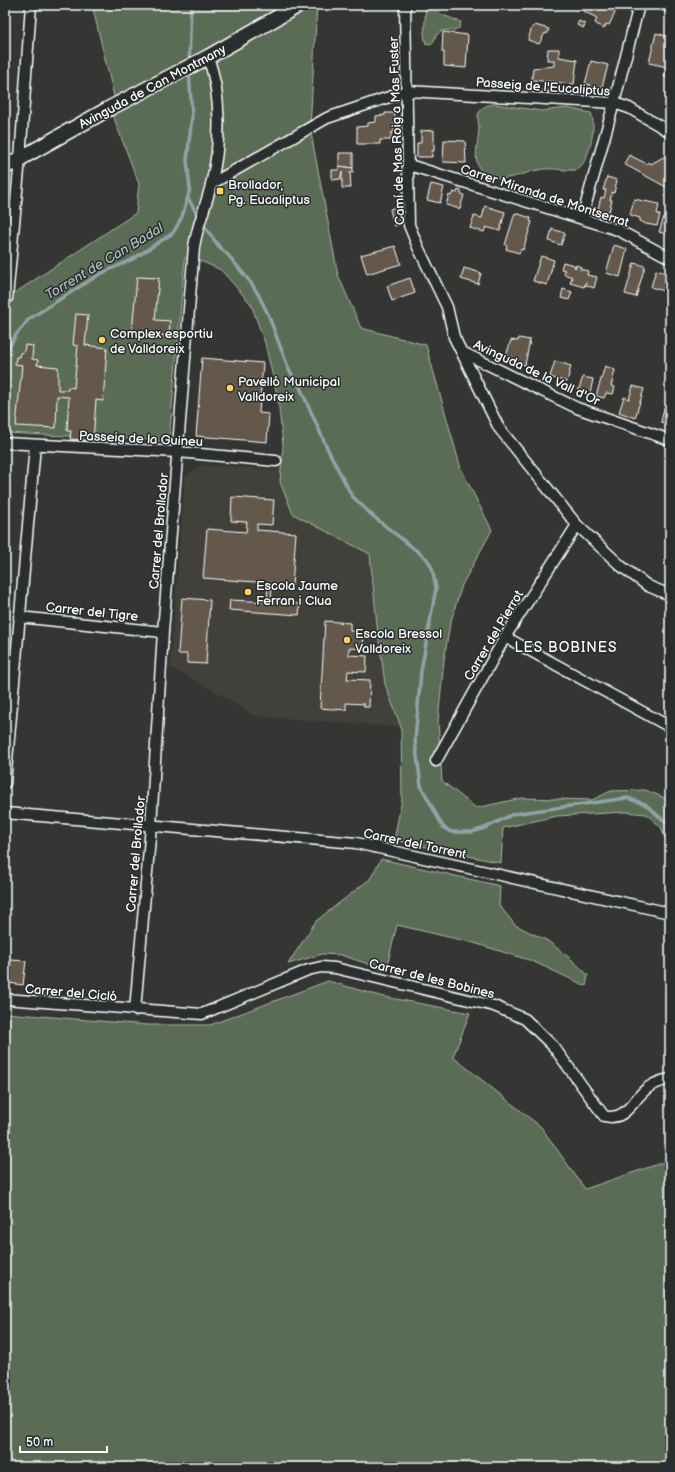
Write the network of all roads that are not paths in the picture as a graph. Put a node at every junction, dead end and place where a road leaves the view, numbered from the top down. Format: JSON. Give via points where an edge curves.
{"nodes":[{"id":1,"x":31,"y":5,"type":"edge"},
{"id":2,"x":299,"y":5,"type":"edge"},
{"id":3,"x":405,"y":5,"type":"edge"},
{"id":4,"x":639,"y":5,"type":"edge"},
{"id":5,"x":666,"y":5,"type":"edge"},
{"id":6,"x":670,"y":8,"type":"edge"},
{"id":7,"x":208,"y":57,"type":"junction"},
{"id":8,"x":407,"y":91,"type":"junction"},
{"id":9,"x":614,"y":104,"type":"junction"},
{"id":10,"x":670,"y":132,"type":"edge"},
{"id":11,"x":5,"y":158,"type":"edge"},
{"id":12,"x":20,"y":158,"type":"junction"},
{"id":13,"x":409,"y":165,"type":"junction"},
{"id":14,"x":5,"y":167,"type":"edge"},
{"id":15,"x":211,"y":184,"type":"junction"},
{"id":16,"x":582,"y":218,"type":"junction"},
{"id":17,"x":670,"y":258,"type":"edge"},
{"id":18,"x":6,"y":298,"type":"edge"},
{"id":19,"x":462,"y":352,"type":"junction"},
{"id":20,"x":670,"y":440,"type":"edge"},
{"id":21,"x":5,"y":443,"type":"edge"},
{"id":22,"x":35,"y":446,"type":"junction"},
{"id":23,"x":178,"y":452,"type":"junction"},
{"id":24,"x":276,"y":461,"type":"dead end"},
{"id":25,"x":577,"y":525,"type":"junction"},
{"id":26,"x":670,"y":595,"type":"edge"},
{"id":27,"x":19,"y":617,"type":"junction"},
{"id":28,"x":163,"y":632,"type":"junction"},
{"id":29,"x":504,"y":637,"type":"junction"},
{"id":30,"x":670,"y":727,"type":"edge"},
{"id":31,"x":436,"y":761,"type":"dead end"},
{"id":32,"x":5,"y":783,"type":"edge"},
{"id":33,"x":5,"y":813,"type":"edge"},
{"id":34,"x":151,"y":826,"type":"junction"},
{"id":35,"x":670,"y":913,"type":"edge"},
{"id":36,"x":5,"y":999,"type":"edge"},
{"id":37,"x":135,"y":1010,"type":"junction"},
{"id":38,"x":670,"y":1078,"type":"edge"}],
"edges":[{"from":1,"to":12,"type":"street"},
{"from":2,"to":7,"type":"street","name":"Avinguda de Can Montmany"},
{"from":3,"to":8,"type":"street","name":"Camí de Mas Roig a Mas Fuster"},
{"from":4,"to":9,"type":"street"},
{"from":5,"to":6,"type":"street"},
{"from":7,"to":12,"type":"street","name":"Avinguda de Can Montmany"},
{"from":7,"to":15,"type":"street","name":"Carrer del Brollador","via":[[213,72],[218,118]]},
{"from":8,"to":9,"type":"street","name":"Passeig de l'Eucaliptus"},
{"from":8,"to":13,"type":"street","name":"Camí de Mas Roig a Mas Fuster"},
{"from":8,"to":15,"type":"street","via":[[327,118]]},
{"from":9,"to":10,"type":"street","name":"Passeig de l'Eucaliptus","via":[[629,108]]},
{"from":9,"to":16,"type":"street"},
{"from":11,"to":12,"type":"street"},
{"from":12,"to":14,"type":"street","name":"Avinguda de Can Montmany"},
{"from":12,"to":18,"type":"street"},
{"from":13,"to":16,"type":"street","name":"Carrer Miranda de Montserrat"},
{"from":13,"to":19,"type":"street","name":"Camí de Mas Roig a Mas Fuster","via":[[409,225],[447,307],[454,336]]},
{"from":15,"to":23,"type":"street","name":"Carrer del Brollador","via":[[196,231],[194,247]]},
{"from":16,"to":17,"type":"street","name":"Carrer Miranda de Montserrat","via":[[618,230]]},
{"from":19,"to":20,"type":"street","name":"Avinguda de la Vall d'Or","via":[[577,408]]},
{"from":19,"to":25,"type":"street","name":"Camí de Mas Roig a Mas Fuster","via":[[499,428]]},
{"from":21,"to":22,"type":"street","name":"Passeig de la Guineu"},
{"from":22,"to":23,"type":"street","name":"Passeig de la Guineu"},
{"from":22,"to":27,"type":"street"},
{"from":23,"to":24,"type":"street","name":"Passeig de la Guineu"},
{"from":23,"to":28,"type":"street","name":"Carrer del Brollador"},
{"from":25,"to":26,"type":"street","name":"Camí de Mas Roig a Mas Fuster","via":[[621,566],[648,586]]},
{"from":25,"to":29,"type":"street","name":"Carrer del Pierrot"},
{"from":27,"to":28,"type":"street","name":"Carrer del Tigre"},
{"from":27,"to":32,"type":"street"},
{"from":28,"to":34,"type":"street","name":"Carrer del Brollador"},
{"from":29,"to":30,"type":"street"},
{"from":29,"to":31,"type":"street","name":"Carrer del Pierrot"},
{"from":33,"to":34,"type":"street","name":"Carrer del Torrent"},
{"from":34,"to":35,"type":"street","name":"Carrer del Torrent","via":[[373,846]]},
{"from":34,"to":37,"type":"street","name":"Carrer del Brollador"},
{"from":36,"to":37,"type":"street","name":"Carrer del Cicló"},
{"from":37,"to":38,"type":"street","name":"Carrer de les Bobines","via":[[202,1014],[302,972],[321,967],[335,968],[494,1006],[525,1019],[553,1046],[604,1116],[619,1116],[627,1111],[642,1092],[653,1084]]}]}
